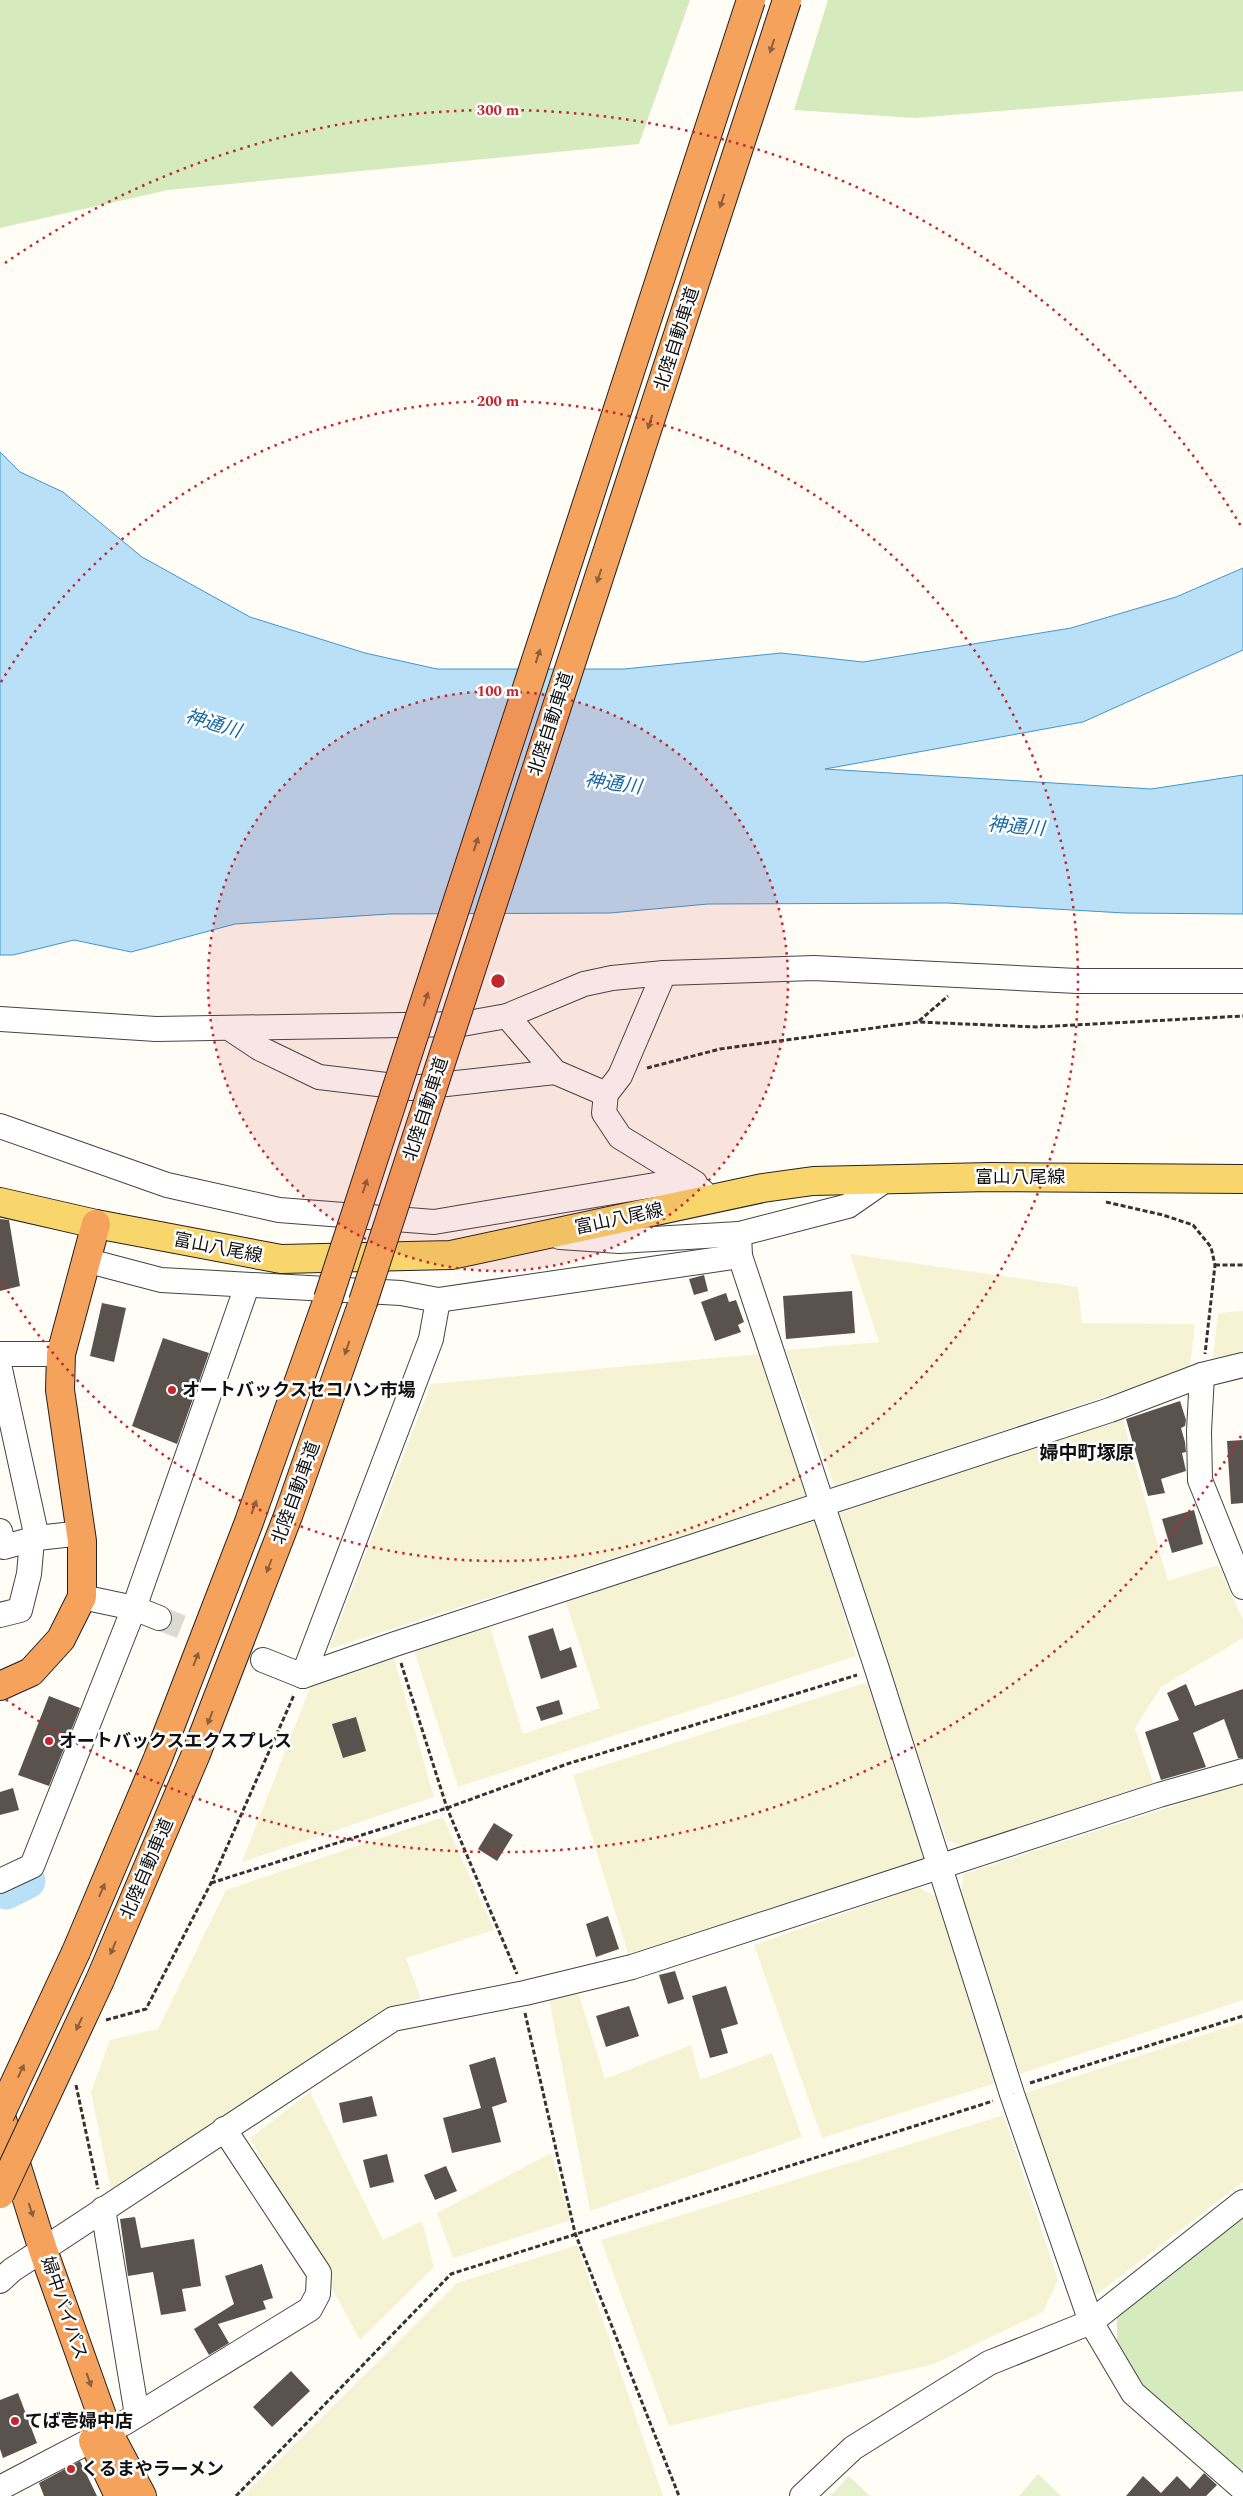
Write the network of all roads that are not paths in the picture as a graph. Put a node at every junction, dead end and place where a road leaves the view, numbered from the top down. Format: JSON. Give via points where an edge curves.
{"nodes":[{"id":1,"x":751,"y":0,"type":"edge"},
{"id":2,"x":787,"y":0,"type":"edge"},
{"id":3,"x":664,"y":974,"type":"junction"},
{"id":4,"x":1243,"y":981,"type":"edge"},
{"id":5,"x":507,"y":1016,"type":"junction"},
{"id":6,"x":0,"y":1019,"type":"edge"},
{"id":7,"x":229,"y":1028,"type":"junction"},
{"id":8,"x":555,"y":1072,"type":"junction"},
{"id":9,"x":613,"y":1085,"type":"junction"},
{"id":10,"x":0,"y":1126,"type":"edge"},
{"id":11,"x":1243,"y":1179,"type":"edge"},
{"id":12,"x":884,"y":1181,"type":"junction"},
{"id":13,"x":707,"y":1195,"type":"junction"},
{"id":14,"x":0,"y":1202,"type":"edge"},
{"id":15,"x":96,"y":1224,"type":"junction"},
{"id":16,"x":540,"y":1236,"type":"junction"},
{"id":17,"x":739,"y":1245,"type":"junction"},
{"id":18,"x":85,"y":1260,"type":"junction"},
{"id":19,"x":247,"y":1286,"type":"junction"},
{"id":20,"x":438,"y":1300,"type":"junction"},
{"id":21,"x":0,"y":1354,"type":"edge"},
{"id":22,"x":61,"y":1354,"type":"junction"},
{"id":23,"x":1243,"y":1365,"type":"edge"},
{"id":24,"x":0,"y":1370,"type":"edge"},
{"id":25,"x":1202,"y":1375,"type":"junction"},
{"id":26,"x":823,"y":1504,"type":"junction"},
{"id":27,"x":0,"y":1531,"type":"edge"},
{"id":28,"x":73,"y":1534,"type":"dead end"},
{"id":29,"x":35,"y":1539,"type":"junction"},
{"id":30,"x":1243,"y":1587,"type":"edge"},
{"id":31,"x":82,"y":1597,"type":"junction"},
{"id":32,"x":134,"y":1608,"type":"junction"},
{"id":33,"x":0,"y":1615,"type":"edge"},
{"id":34,"x":159,"y":1618,"type":"tunnel mouth"},
{"id":35,"x":262,"y":1660,"type":"tunnel mouth"},
{"id":36,"x":303,"y":1676,"type":"junction"},
{"id":37,"x":0,"y":1686,"type":"edge"},
{"id":38,"x":1243,"y":1771,"type":"edge"},
{"id":39,"x":941,"y":1867,"type":"junction"},
{"id":40,"x":0,"y":1881,"type":"edge"},
{"id":41,"x":0,"y":2114,"type":"edge"},
{"id":42,"x":224,"y":2129,"type":"junction"},
{"id":43,"x":0,"y":2175,"type":"edge"},
{"id":44,"x":0,"y":2194,"type":"edge"},
{"id":45,"x":1243,"y":2202,"type":"edge"},
{"id":46,"x":103,"y":2209,"type":"junction"},
{"id":47,"x":35,"y":2255,"type":"junction"},
{"id":48,"x":0,"y":2281,"type":"edge"},
{"id":49,"x":1091,"y":2322,"type":"junction"},
{"id":50,"x":137,"y":2415,"type":"junction"},
{"id":51,"x":99,"y":2435,"type":"junction"},
{"id":52,"x":0,"y":2488,"type":"edge"},
{"id":53,"x":1243,"y":2491,"type":"edge"},
{"id":54,"x":119,"y":2496,"type":"edge"},
{"id":55,"x":142,"y":2496,"type":"edge"},
{"id":56,"x":802,"y":2496,"type":"edge"},
{"id":57,"x":1240,"y":2496,"type":"edge"}],
"edges":[{"from":41,"to":1,"type":"highway","name":"北陸自動車道","one_way":true,"bridge":true,"via":[[76,1952],[158,1758],[249,1522],[328,1299]]},
{"from":2,"to":44,"type":"highway","name":"北陸自動車道","one_way":true,"bridge":true,"via":[[363,1302],[288,1516],[196,1754],[100,1980]]},
{"from":3,"to":4,"type":"street","via":[[814,968],[969,978]]},
{"from":3,"to":5,"type":"street","via":[[584,984]]},
{"from":3,"to":9,"type":"street"},
{"from":5,"to":7,"type":"street","via":[[462,1024]]},
{"from":5,"to":8,"type":"street"},
{"from":6,"to":7,"type":"street","via":[[156,1029]]},
{"from":7,"to":8,"type":"street","via":[[258,1048],[319,1077],[411,1088]]},
{"from":8,"to":9,"type":"street"},
{"from":9,"to":13,"type":"street","via":[[604,1113],[620,1137],[691,1179]]},
{"from":10,"to":13,"type":"street","via":[[167,1185],[279,1210],[434,1222],[673,1182]]},
{"from":11,"to":12,"type":"main road","name":"富山八尾線","via":[[990,1177]]},
{"from":12,"to":13,"type":"main road","name":"富山八尾線","via":[[812,1182]]},
{"from":12,"to":17,"type":"street","via":[[848,1206]]},
{"from":13,"to":16,"type":"main road","name":"富山八尾線"},
{"from":14,"to":15,"type":"main road","name":"富山八尾線"},
{"from":15,"to":16,"type":"main road","name":"富山八尾線","via":[[281,1259],[451,1255]]},
{"from":15,"to":18,"type":"highway"},
{"from":16,"to":17,"type":"street"},
{"from":17,"to":20,"type":"street"},
{"from":17,"to":26,"type":"street"},
{"from":18,"to":19,"type":"street","via":[[161,1280]]},
{"from":18,"to":22,"type":"highway"},
{"from":19,"to":20,"type":"street","via":[[284,1285],[401,1293]]},
{"from":19,"to":32,"type":"street"},
{"from":20,"to":36,"type":"street","via":[[431,1339]]},
{"from":21,"to":22,"type":"street"},
{"from":22,"to":31,"type":"highway","via":[[60,1390],[82,1541]]},
{"from":23,"to":25,"type":"street"},
{"from":24,"to":29,"type":"street"},
{"from":25,"to":26,"type":"street","via":[[1110,1410]]},
{"from":25,"to":30,"type":"street","via":[[1200,1480]]},
{"from":26,"to":36,"type":"street"},
{"from":26,"to":39,"type":"street"},
{"from":27,"to":29,"type":"street","via":[[4,1547]]},
{"from":28,"to":29,"type":"street"},
{"from":29,"to":33,"type":"street","via":[[20,1610]]},
{"from":31,"to":32,"type":"street"},
{"from":31,"to":37,"type":"highway","via":[[61,1639],[31,1672]]},
{"from":32,"to":34,"type":"street"},
{"from":32,"to":40,"type":"street","via":[[32,1866]]},
{"from":35,"to":36,"type":"street"},
{"from":38,"to":39,"type":"street","via":[[1159,1795]]},
{"from":39,"to":42,"type":"street","via":[[632,1968],[393,2019]]},
{"from":39,"to":49,"type":"street","via":[[1012,2092]]},
{"from":41,"to":47,"type":"highway","name":"婦中バイパス","one_way":true},
{"from":42,"to":46,"type":"street"},
{"from":42,"to":50,"type":"street","via":[[319,2273],[318,2294],[310,2308]]},
{"from":43,"to":47,"type":"highway","name":"婦中バイパス"},
{"from":45,"to":49,"type":"street"},
{"from":46,"to":47,"type":"street"},
{"from":46,"to":50,"type":"street"},
{"from":47,"to":48,"type":"street"},
{"from":47,"to":51,"type":"highway","name":"婦中バイパス"},
{"from":49,"to":53,"type":"street","via":[[1133,2393]]},
{"from":49,"to":56,"type":"street","via":[[989,2363],[853,2448]]},
{"from":50,"to":51,"type":"street"},
{"from":51,"to":52,"type":"street"},
{"from":51,"to":54,"type":"highway","name":"婦中バイパス"},
{"from":51,"to":55,"type":"highway","name":"婦中バイパス"},
{"from":53,"to":57,"type":"street"}]}
